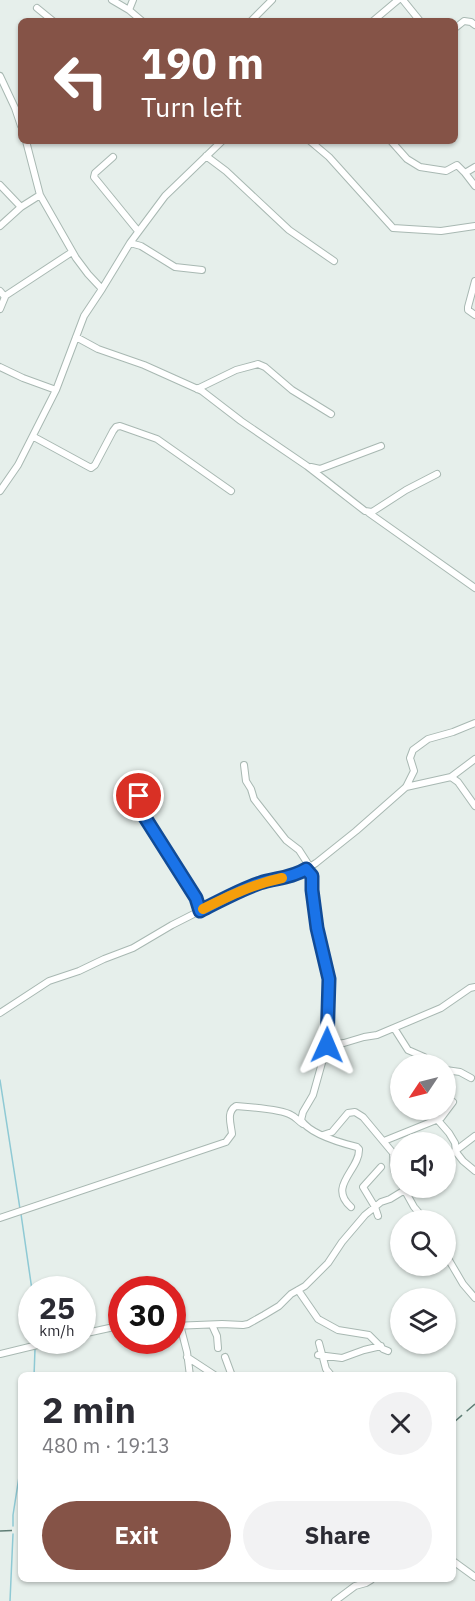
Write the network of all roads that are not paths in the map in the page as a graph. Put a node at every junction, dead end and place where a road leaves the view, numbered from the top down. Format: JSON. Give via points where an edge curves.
{"nodes":[{"id":1,"x":112,"y":0,"type":"edge"},
{"id":2,"x":133,"y":0,"type":"edge"},
{"id":3,"x":272,"y":0,"type":"edge"},
{"id":4,"x":398,"y":0,"type":"edge"},
{"id":5,"x":403,"y":0,"type":"edge"},
{"id":6,"x":37,"y":8,"type":"dead end"},
{"id":7,"x":129,"y":10,"type":"junction"},
{"id":8,"x":49,"y":18,"type":"edge"},
{"id":9,"x":138,"y":18,"type":"edge"},
{"id":10,"x":254,"y":18,"type":"edge"},
{"id":11,"x":377,"y":18,"type":"edge"},
{"id":12,"x":418,"y":18,"type":"edge"},
{"id":13,"x":458,"y":26,"type":"edge"},
{"id":14,"x":475,"y":26,"type":"edge"},
{"id":15,"x":0,"y":76,"type":"edge"},
{"id":16,"x":18,"y":117,"type":"edge"},
{"id":17,"x":27,"y":144,"type":"edge"},
{"id":18,"x":219,"y":144,"type":"edge"},
{"id":19,"x":314,"y":144,"type":"edge"},
{"id":20,"x":394,"y":144,"type":"edge"},
{"id":21,"x":206,"y":156,"type":"junction"},
{"id":22,"x":113,"y":157,"type":"dead end"},
{"id":23,"x":475,"y":167,"type":"edge"},
{"id":24,"x":465,"y":173,"type":"junction"},
{"id":25,"x":0,"y":184,"type":"edge"},
{"id":26,"x":475,"y":186,"type":"edge"},
{"id":27,"x":40,"y":195,"type":"junction"},
{"id":28,"x":21,"y":207,"type":"junction"},
{"id":29,"x":0,"y":226,"type":"edge"},
{"id":30,"x":475,"y":226,"type":"edge"},
{"id":31,"x":138,"y":231,"type":"junction"},
{"id":32,"x":130,"y":243,"type":"junction"},
{"id":33,"x":72,"y":252,"type":"junction"},
{"id":34,"x":334,"y":261,"type":"dead end"},
{"id":35,"x":202,"y":270,"type":"dead end"},
{"id":36,"x":475,"y":280,"type":"edge"},
{"id":37,"x":102,"y":289,"type":"junction"},
{"id":38,"x":3,"y":293,"type":"edge"},
{"id":39,"x":0,"y":309,"type":"edge"},
{"id":40,"x":475,"y":315,"type":"edge"},
{"id":41,"x":76,"y":337,"type":"junction"},
{"id":42,"x":0,"y":367,"type":"edge"},
{"id":43,"x":197,"y":389,"type":"junction"},
{"id":44,"x":56,"y":390,"type":"junction"},
{"id":45,"x":331,"y":414,"type":"dead end"},
{"id":46,"x":34,"y":437,"type":"junction"},
{"id":47,"x":381,"y":446,"type":"dead end"},
{"id":48,"x":308,"y":466,"type":"junction"},
{"id":49,"x":437,"y":474,"type":"dead end"},
{"id":50,"x":0,"y":491,"type":"edge"},
{"id":51,"x":231,"y":491,"type":"dead end"},
{"id":52,"x":369,"y":513,"type":"junction"},
{"id":53,"x":475,"y":588,"type":"edge"},
{"id":54,"x":475,"y":723,"type":"edge"},
{"id":55,"x":475,"y":759,"type":"edge"},
{"id":56,"x":244,"y":765,"type":"dead end"},
{"id":57,"x":451,"y":777,"type":"junction"},
{"id":58,"x":406,"y":788,"type":"junction"},
{"id":59,"x":139,"y":796,"type":"dead end"},
{"id":60,"x":475,"y":806,"type":"edge"},
{"id":61,"x":308,"y":868,"type":"junction"},
{"id":62,"x":200,"y":911,"type":"junction"},
{"id":63,"x":475,"y":987,"type":"edge"},
{"id":64,"x":0,"y":1013,"type":"edge"},
{"id":65,"x":394,"y":1028,"type":"junction"},
{"id":66,"x":327,"y":1045,"type":"junction"},
{"id":67,"x":417,"y":1054,"type":"edge"},
{"id":68,"x":456,"y":1071,"type":"edge"},
{"id":69,"x":471,"y":1078,"type":"dead end"},
{"id":70,"x":436,"y":1120,"type":"edge"},
{"id":71,"x":304,"y":1124,"type":"junction"},
{"id":72,"x":323,"y":1135,"type":"junction"},
{"id":73,"x":475,"y":1136,"type":"edge"},
{"id":74,"x":384,"y":1141,"type":"junction"},
{"id":75,"x":390,"y":1149,"type":"edge"},
{"id":76,"x":456,"y":1152,"type":"joint"},
{"id":77,"x":381,"y":1167,"type":"dead end"},
{"id":78,"x":475,"y":1171,"type":"edge"},
{"id":79,"x":392,"y":1198,"type":"edge"},
{"id":80,"x":351,"y":1207,"type":"dead end"},
{"id":81,"x":375,"y":1207,"type":"junction"},
{"id":82,"x":378,"y":1216,"type":"dead end"},
{"id":83,"x":0,"y":1218,"type":"edge"},
{"id":84,"x":456,"y":1275,"type":"edge"},
{"id":85,"x":298,"y":1290,"type":"junction"},
{"id":86,"x":475,"y":1298,"type":"edge"},
{"id":87,"x":186,"y":1325,"type":"edge"},
{"id":88,"x":212,"y":1325,"type":"junction"},
{"id":89,"x":319,"y":1343,"type":"dead end"},
{"id":90,"x":381,"y":1346,"type":"junction"},
{"id":91,"x":218,"y":1348,"type":"dead end"},
{"id":92,"x":18,"y":1350,"type":"edge"},
{"id":93,"x":388,"y":1351,"type":"dead end"},
{"id":94,"x":186,"y":1352,"type":"edge"},
{"id":95,"x":0,"y":1354,"type":"edge"},
{"id":96,"x":321,"y":1355,"type":"junction"},
{"id":97,"x":187,"y":1357,"type":"junction"},
{"id":98,"x":225,"y":1358,"type":"dead end"},
{"id":99,"x":189,"y":1372,"type":"edge"},
{"id":100,"x":210,"y":1372,"type":"edge"},
{"id":101,"x":230,"y":1372,"type":"edge"},
{"id":102,"x":328,"y":1372,"type":"edge"},
{"id":103,"x":456,"y":1563,"type":"edge"},
{"id":104,"x":475,"y":1577,"type":"edge"},
{"id":105,"x":368,"y":1582,"type":"edge"},
{"id":106,"x":335,"y":1601,"type":"edge"}],
"edges":[{"from":1,"to":7,"type":"street"},
{"from":2,"to":7,"type":"street"},
{"from":3,"to":10,"type":"street"},
{"from":4,"to":11,"type":"street"},
{"from":5,"to":12,"type":"street"},
{"from":6,"to":8,"type":"street"},
{"from":7,"to":9,"type":"street"},
{"from":13,"to":14,"type":"street","via":[[464,21]]},
{"from":15,"to":16,"type":"street"},
{"from":17,"to":27,"type":"street"},
{"from":18,"to":21,"type":"street"},
{"from":19,"to":30,"type":"street","via":[[393,228],[441,231]]},
{"from":20,"to":24,"type":"street","via":[[420,167],[446,171],[456,165]]},
{"from":21,"to":31,"type":"street","via":[[165,196]]},
{"from":21,"to":34,"type":"street","via":[[289,230]]},
{"from":22,"to":31,"type":"street","via":[[94,177]]},
{"from":23,"to":24,"type":"street"},
{"from":24,"to":26,"type":"street"},
{"from":25,"to":28,"type":"street"},
{"from":27,"to":28,"type":"street"},
{"from":27,"to":33,"type":"street"},
{"from":28,"to":29,"type":"street"},
{"from":31,"to":32,"type":"street"},
{"from":32,"to":35,"type":"street","via":[[175,267]]},
{"from":32,"to":37,"type":"street"},
{"from":33,"to":37,"type":"street"},
{"from":33,"to":38,"type":"street"},
{"from":36,"to":40,"type":"street","via":[[468,307]]},
{"from":37,"to":41,"type":"street"},
{"from":38,"to":39,"type":"street"},
{"from":41,"to":43,"type":"street"},
{"from":41,"to":44,"type":"street"},
{"from":42,"to":44,"type":"street"},
{"from":43,"to":45,"type":"street","via":[[258,364]]},
{"from":43,"to":48,"type":"street"},
{"from":44,"to":46,"type":"street"},
{"from":46,"to":50,"type":"street"},
{"from":46,"to":51,"type":"street","via":[[91,468],[112,431],[120,426],[157,439]]},
{"from":47,"to":48,"type":"street","via":[[320,469]]},
{"from":48,"to":52,"type":"street"},
{"from":49,"to":52,"type":"street"},
{"from":52,"to":53,"type":"street"},
{"from":54,"to":58,"type":"street","via":[[428,739],[413,750],[410,759],[414,771]]},
{"from":55,"to":57,"type":"street"},
{"from":56,"to":61,"type":"street","via":[[254,799],[286,840],[299,850]]},
{"from":57,"to":58,"type":"street"},
{"from":57,"to":60,"type":"street"},
{"from":58,"to":61,"type":"street"},
{"from":59,"to":62,"type":"street","via":[[139,808],[196,898]]},
{"from":61,"to":62,"type":"street","via":[[249,887]]},
{"from":61,"to":66,"type":"street","via":[[329,979]]},
{"from":62,"to":64,"type":"street","via":[[133,948],[50,981]]},
{"from":63,"to":65,"type":"street","via":[[441,1008]]},
{"from":65,"to":66,"type":"street"},
{"from":65,"to":67,"type":"street","via":[[408,1050]]},
{"from":66,"to":71,"type":"street","via":[[314,1095],[303,1112]]},
{"from":68,"to":69,"type":"street"},
{"from":70,"to":74,"type":"street"},
{"from":71,"to":72,"type":"street"},
{"from":71,"to":83,"type":"street","via":[[279,1111],[236,1106],[230,1113],[232,1134],[226,1142]]},
{"from":72,"to":74,"type":"street","via":[[332,1132],[348,1113],[356,1112]]},
{"from":72,"to":80,"type":"street","via":[[359,1149],[360,1155],[343,1185],[343,1198]]},
{"from":73,"to":76,"type":"street"},
{"from":74,"to":75,"type":"street"},
{"from":76,"to":78,"type":"street"},
{"from":77,"to":81,"type":"street","via":[[363,1187]]},
{"from":79,"to":81,"type":"street"},
{"from":81,"to":82,"type":"street"},
{"from":81,"to":85,"type":"street","via":[[348,1234],[328,1263]]},
{"from":84,"to":86,"type":"street"},
{"from":85,"to":88,"type":"street","via":[[248,1324]]},
{"from":85,"to":90,"type":"street","via":[[318,1319],[346,1332],[369,1335]]},
{"from":87,"to":88,"type":"street"},
{"from":88,"to":91,"type":"street"},
{"from":89,"to":96,"type":"street"},
{"from":90,"to":93,"type":"street"},
{"from":90,"to":96,"type":"street","via":[[342,1358]]},
{"from":92,"to":95,"type":"street"},
{"from":94,"to":97,"type":"street"},
{"from":96,"to":102,"type":"street"},
{"from":97,"to":99,"type":"street"},
{"from":97,"to":100,"type":"street"},
{"from":98,"to":101,"type":"street"},
{"from":103,"to":104,"type":"street"},
{"from":105,"to":106,"type":"street"}]}
